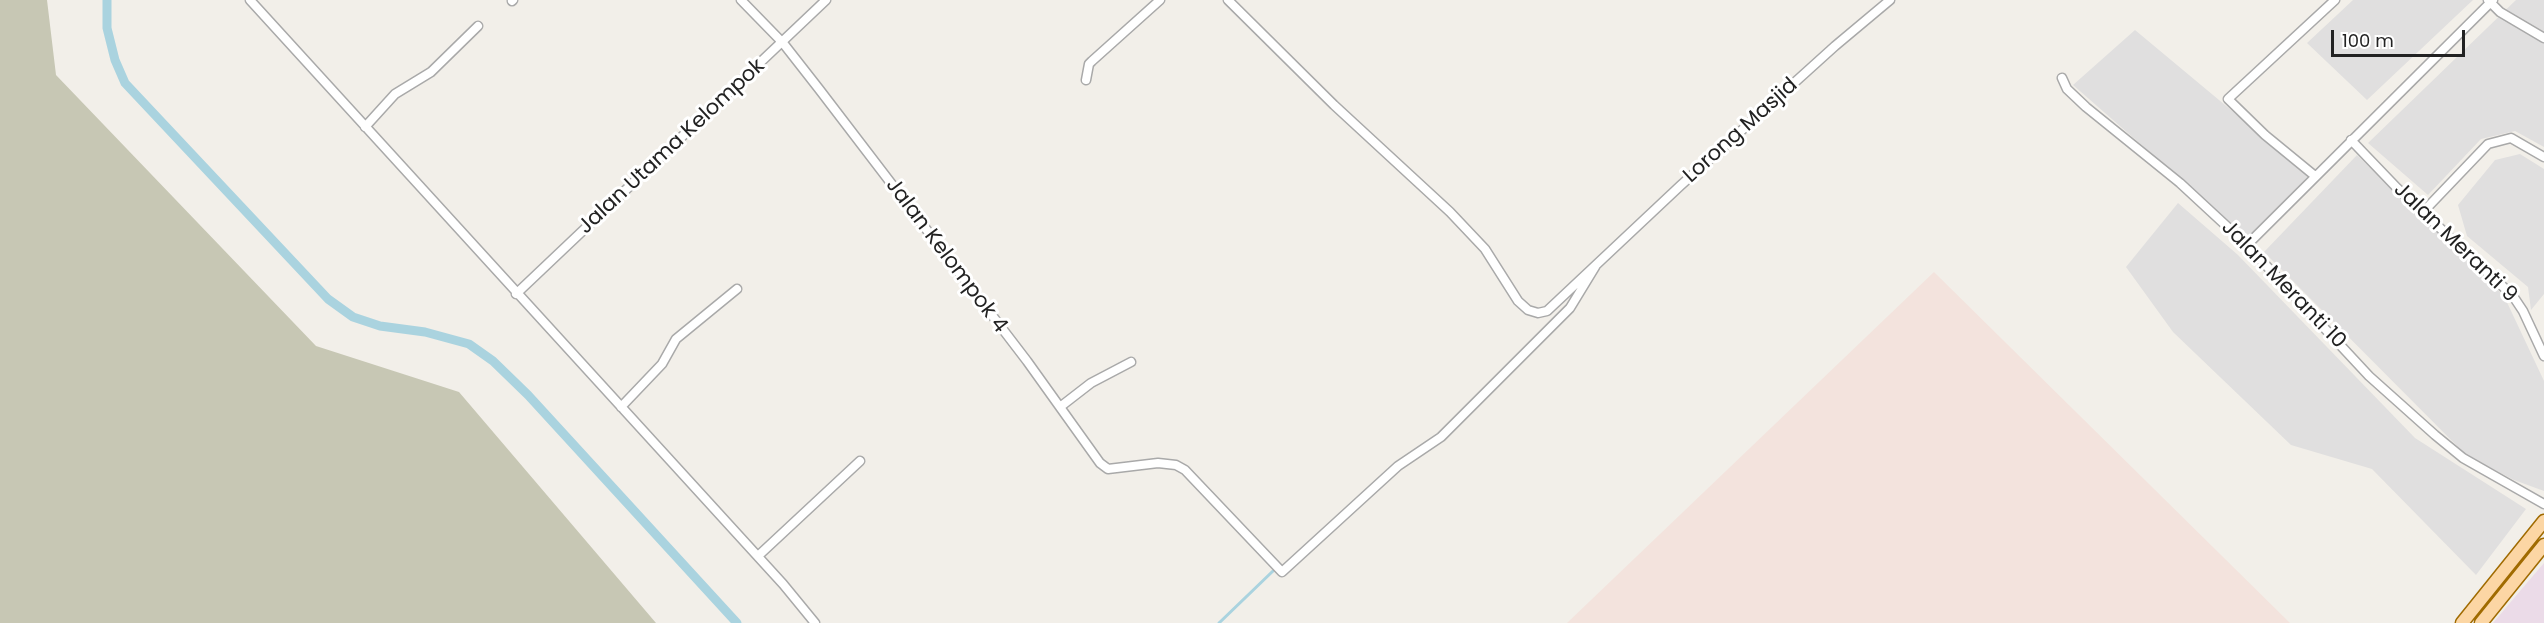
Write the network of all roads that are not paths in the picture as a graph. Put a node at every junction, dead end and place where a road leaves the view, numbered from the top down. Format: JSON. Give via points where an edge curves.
{"nodes":[{"id":1,"x":250,"y":0,"type":"edge"},
{"id":2,"x":741,"y":0,"type":"edge"},
{"id":3,"x":826,"y":0,"type":"edge"},
{"id":4,"x":1160,"y":0,"type":"edge"},
{"id":5,"x":1228,"y":0,"type":"edge"},
{"id":6,"x":1890,"y":0,"type":"edge"},
{"id":7,"x":2332,"y":1,"type":"edge"},
{"id":8,"x":2491,"y":1,"type":"edge"},
{"id":9,"x":478,"y":26,"type":"dead end"},
{"id":10,"x":2544,"y":38,"type":"edge"},
{"id":11,"x":783,"y":43,"type":"junction"},
{"id":12,"x":2062,"y":78,"type":"dead end"},
{"id":13,"x":1086,"y":80,"type":"dead end"},
{"id":14,"x":366,"y":127,"type":"junction"},
{"id":15,"x":2351,"y":140,"type":"junction"},
{"id":16,"x":2544,"y":157,"type":"edge"},
{"id":17,"x":2314,"y":176,"type":"junction"},
{"id":18,"x":2423,"y":212,"type":"junction"},
{"id":19,"x":2247,"y":245,"type":"junction"},
{"id":20,"x":1595,"y":267,"type":"junction"},
{"id":21,"x":737,"y":289,"type":"dead end"},
{"id":22,"x":516,"y":294,"type":"junction"},
{"id":23,"x":2544,"y":356,"type":"edge"},
{"id":24,"x":1131,"y":362,"type":"dead end"},
{"id":25,"x":621,"y":407,"type":"junction"},
{"id":26,"x":1060,"y":407,"type":"junction"},
{"id":27,"x":860,"y":461,"type":"dead end"},
{"id":28,"x":2544,"y":504,"type":"edge"},
{"id":29,"x":2542,"y":526,"type":"edge"},
{"id":30,"x":2544,"y":545,"type":"edge"},
{"id":31,"x":758,"y":556,"type":"junction"},
{"id":32,"x":815,"y":623,"type":"edge"},
{"id":33,"x":2462,"y":623,"type":"edge"},
{"id":34,"x":2481,"y":623,"type":"edge"}],
"edges":[{"from":1,"to":14,"type":"street"},
{"from":2,"to":11,"type":"street","name":"Jalan Kelompok 4"},
{"from":3,"to":11,"type":"street","name":"Jalan Utama Kelompok"},
{"from":4,"to":13,"type":"street","via":[[1089,64]]},
{"from":5,"to":20,"type":"street","name":"Lorong Masjid","via":[[1450,212],[1485,249],[1528,310],[1547,311]]},
{"from":6,"to":20,"type":"street","name":"Lorong Masjid","via":[[1766,108]]},
{"from":7,"to":17,"type":"street","via":[[2228,99]]},
{"from":8,"to":10,"type":"street","via":[[2500,12]]},
{"from":8,"to":15,"type":"street"},
{"from":9,"to":14,"type":"street","via":[[431,72],[395,94]]},
{"from":11,"to":22,"type":"street","name":"Jalan Utama Kelompok"},
{"from":11,"to":26,"type":"street","name":"Jalan Kelompok 4"},
{"from":12,"to":19,"type":"street","name":"Jalan Meranti 10","via":[[2067,89],[2086,107],[2180,183]]},
{"from":14,"to":22,"type":"street"},
{"from":15,"to":17,"type":"street"},
{"from":15,"to":18,"type":"street","name":"Jalan Meranti 9"},
{"from":16,"to":18,"type":"street","via":[[2511,138],[2488,144]]},
{"from":17,"to":19,"type":"street"},
{"from":18,"to":23,"type":"street","name":"Jalan Meranti 9","via":[[2513,296]]},
{"from":19,"to":28,"type":"street","name":"Jalan Meranti 10","via":[[2369,376],[2414,417],[2463,458]]},
{"from":20,"to":26,"type":"street","name":"Jalan Kelompok 4","via":[[1570,308],[1441,437],[1398,466],[1282,572],[1185,470],[1158,463],[1108,469]]},
{"from":21,"to":25,"type":"street","via":[[676,339],[662,364]]},
{"from":22,"to":25,"type":"street"},
{"from":24,"to":26,"type":"street","via":[[1091,383]]},
{"from":25,"to":31,"type":"street"},
{"from":27,"to":31,"type":"street"},
{"from":29,"to":33,"type":"main road"},
{"from":30,"to":34,"type":"main road"},
{"from":31,"to":32,"type":"street"}]}
